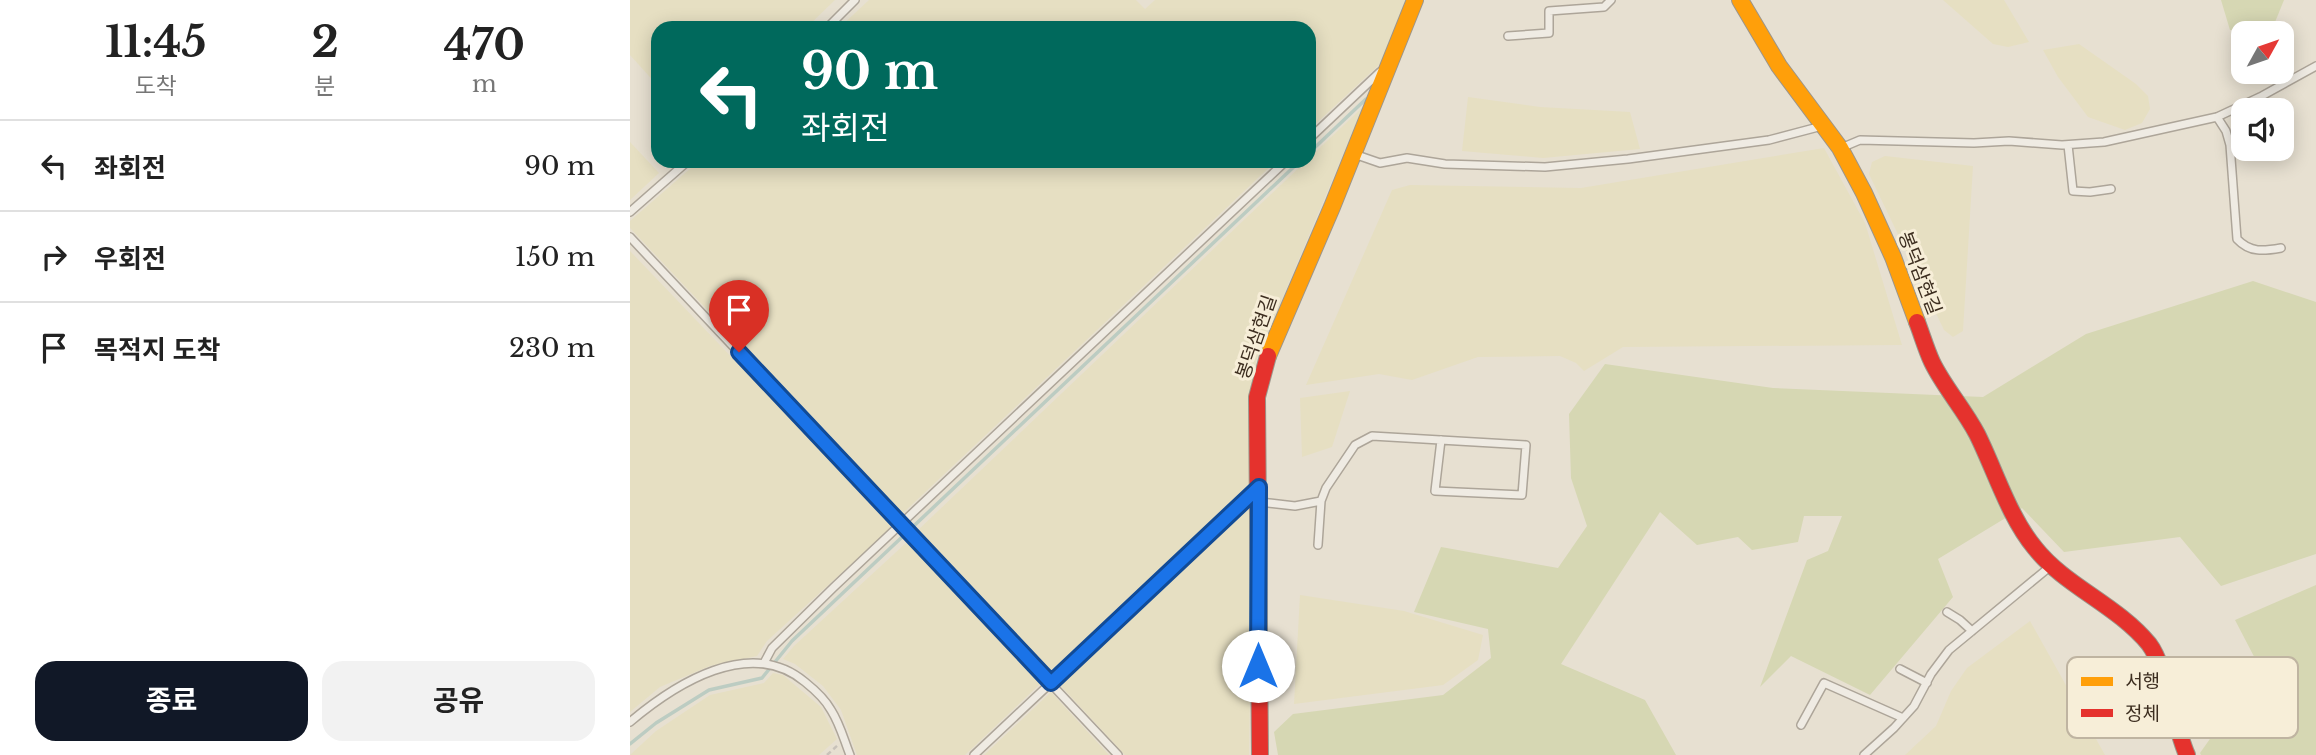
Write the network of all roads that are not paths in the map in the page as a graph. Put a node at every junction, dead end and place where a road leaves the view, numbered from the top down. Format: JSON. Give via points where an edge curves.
{"nodes":[{"id":1,"x":855,"y":0,"type":"edge"},
{"id":2,"x":1415,"y":0,"type":"edge"},
{"id":3,"x":1611,"y":0,"type":"edge"},
{"id":4,"x":1740,"y":0,"type":"edge"},
{"id":5,"x":834,"y":21,"type":"edge"},
{"id":6,"x":1508,"y":36,"type":"dead end"},
{"id":7,"x":1389,"y":63,"type":"junction"},
{"id":8,"x":2316,"y":66,"type":"edge"},
{"id":9,"x":2217,"y":117,"type":"junction"},
{"id":10,"x":1825,"y":125,"type":"junction"},
{"id":11,"x":1316,"y":132,"type":"edge"},
{"id":12,"x":2068,"y":145,"type":"junction"},
{"id":13,"x":1840,"y":148,"type":"junction"},
{"id":14,"x":1353,"y":153,"type":"junction"},
{"id":15,"x":680,"y":168,"type":"edge"},
{"id":16,"x":1279,"y":168,"type":"edge"},
{"id":17,"x":2111,"y":188,"type":"dead end"},
{"id":18,"x":630,"y":212,"type":"edge"},
{"id":19,"x":630,"y":237,"type":"edge"},
{"id":20,"x":2281,"y":248,"type":"dead end"},
{"id":21,"x":1441,"y":440,"type":"junction"},
{"id":22,"x":1259,"y":494,"type":"junction"},
{"id":23,"x":1321,"y":501,"type":"junction"},
{"id":24,"x":902,"y":524,"type":"junction"},
{"id":25,"x":1318,"y":545,"type":"dead end"},
{"id":26,"x":2052,"y":565,"type":"junction"},
{"id":27,"x":1947,"y":612,"type":"dead end"},
{"id":28,"x":1972,"y":631,"type":"junction"},
{"id":29,"x":2155,"y":657,"type":"edge"},
{"id":30,"x":764,"y":663,"type":"junction"},
{"id":31,"x":1900,"y":669,"type":"dead end"},
{"id":32,"x":1927,"y":682,"type":"junction"},
{"id":33,"x":1051,"y":683,"type":"junction"},
{"id":34,"x":1903,"y":718,"type":"junction"},
{"id":35,"x":630,"y":722,"type":"edge"},
{"id":36,"x":1801,"y":725,"type":"dead end"},
{"id":37,"x":2179,"y":738,"type":"edge"},
{"id":38,"x":850,"y":755,"type":"edge"},
{"id":39,"x":974,"y":755,"type":"edge"},
{"id":40,"x":1118,"y":755,"type":"edge"},
{"id":41,"x":1260,"y":755,"type":"edge"},
{"id":42,"x":1864,"y":755,"type":"edge"},
{"id":43,"x":2186,"y":755,"type":"edge"}],
"edges":[{"from":1,"to":5,"type":"lane"},
{"from":2,"to":7,"type":"street","name":"봉덕삼현길"},
{"from":3,"to":6,"type":"lane","via":[[1604,7],[1549,11],[1549,33]]},
{"from":4,"to":10,"type":"street","name":"봉덕삼현길","via":[[1779,66]]},
{"from":7,"to":11,"type":"lane"},
{"from":7,"to":14,"type":"street","name":"봉덕삼현길"},
{"from":8,"to":9,"type":"lane"},
{"from":9,"to":12,"type":"lane","via":[[2104,142]]},
{"from":9,"to":20,"type":"lane","via":[[2230,145],[2237,239],[2243,246],[2263,251]]},
{"from":10,"to":13,"type":"street","name":"봉덕삼현길"},
{"from":10,"to":14,"type":"lane","via":[[1769,140],[1545,167],[1445,164],[1407,158],[1380,163]]},
{"from":12,"to":13,"type":"lane","via":[[1860,140]]},
{"from":12,"to":17,"type":"lane","via":[[2073,191]]},
{"from":13,"to":26,"type":"street","name":"봉덕삼현길","via":[[1893,257],[1932,362],[1971,423],[2022,530]]},
{"from":14,"to":22,"type":"street","name":"봉덕삼현길","via":[[1264,365],[1257,397]]},
{"from":15,"to":18,"type":"lane"},
{"from":16,"to":24,"type":"lane"},
{"from":19,"to":24,"type":"lane"},
{"from":21,"to":21,"type":"lane","via":[[1526,445],[1522,495],[1435,491]]},
{"from":21,"to":23,"type":"lane","via":[[1373,436],[1355,446],[1342,462]]},
{"from":22,"to":23,"type":"lane","via":[[1295,506]]},
{"from":22,"to":33,"type":"lane"},
{"from":22,"to":41,"type":"street","name":"봉덕삼현길"},
{"from":23,"to":25,"type":"lane"},
{"from":24,"to":30,"type":"lane","via":[[772,648]]},
{"from":24,"to":33,"type":"lane"},
{"from":26,"to":28,"type":"lane"},
{"from":26,"to":29,"type":"street","name":"봉덕삼현길","via":[[2122,616]]},
{"from":27,"to":28,"type":"lane"},
{"from":28,"to":32,"type":"lane","via":[[1950,650]]},
{"from":30,"to":35,"type":"lane","via":[[715,670],[690,680]]},
{"from":30,"to":38,"type":"lane","via":[[796,674],[817,692],[830,708]]},
{"from":31,"to":32,"type":"lane"},
{"from":32,"to":34,"type":"lane"},
{"from":33,"to":39,"type":"lane"},
{"from":33,"to":40,"type":"lane"},
{"from":34,"to":36,"type":"lane","via":[[1824,682]]},
{"from":34,"to":42,"type":"lane"},
{"from":37,"to":43,"type":"street","name":"봉덕삼현길"}]}
